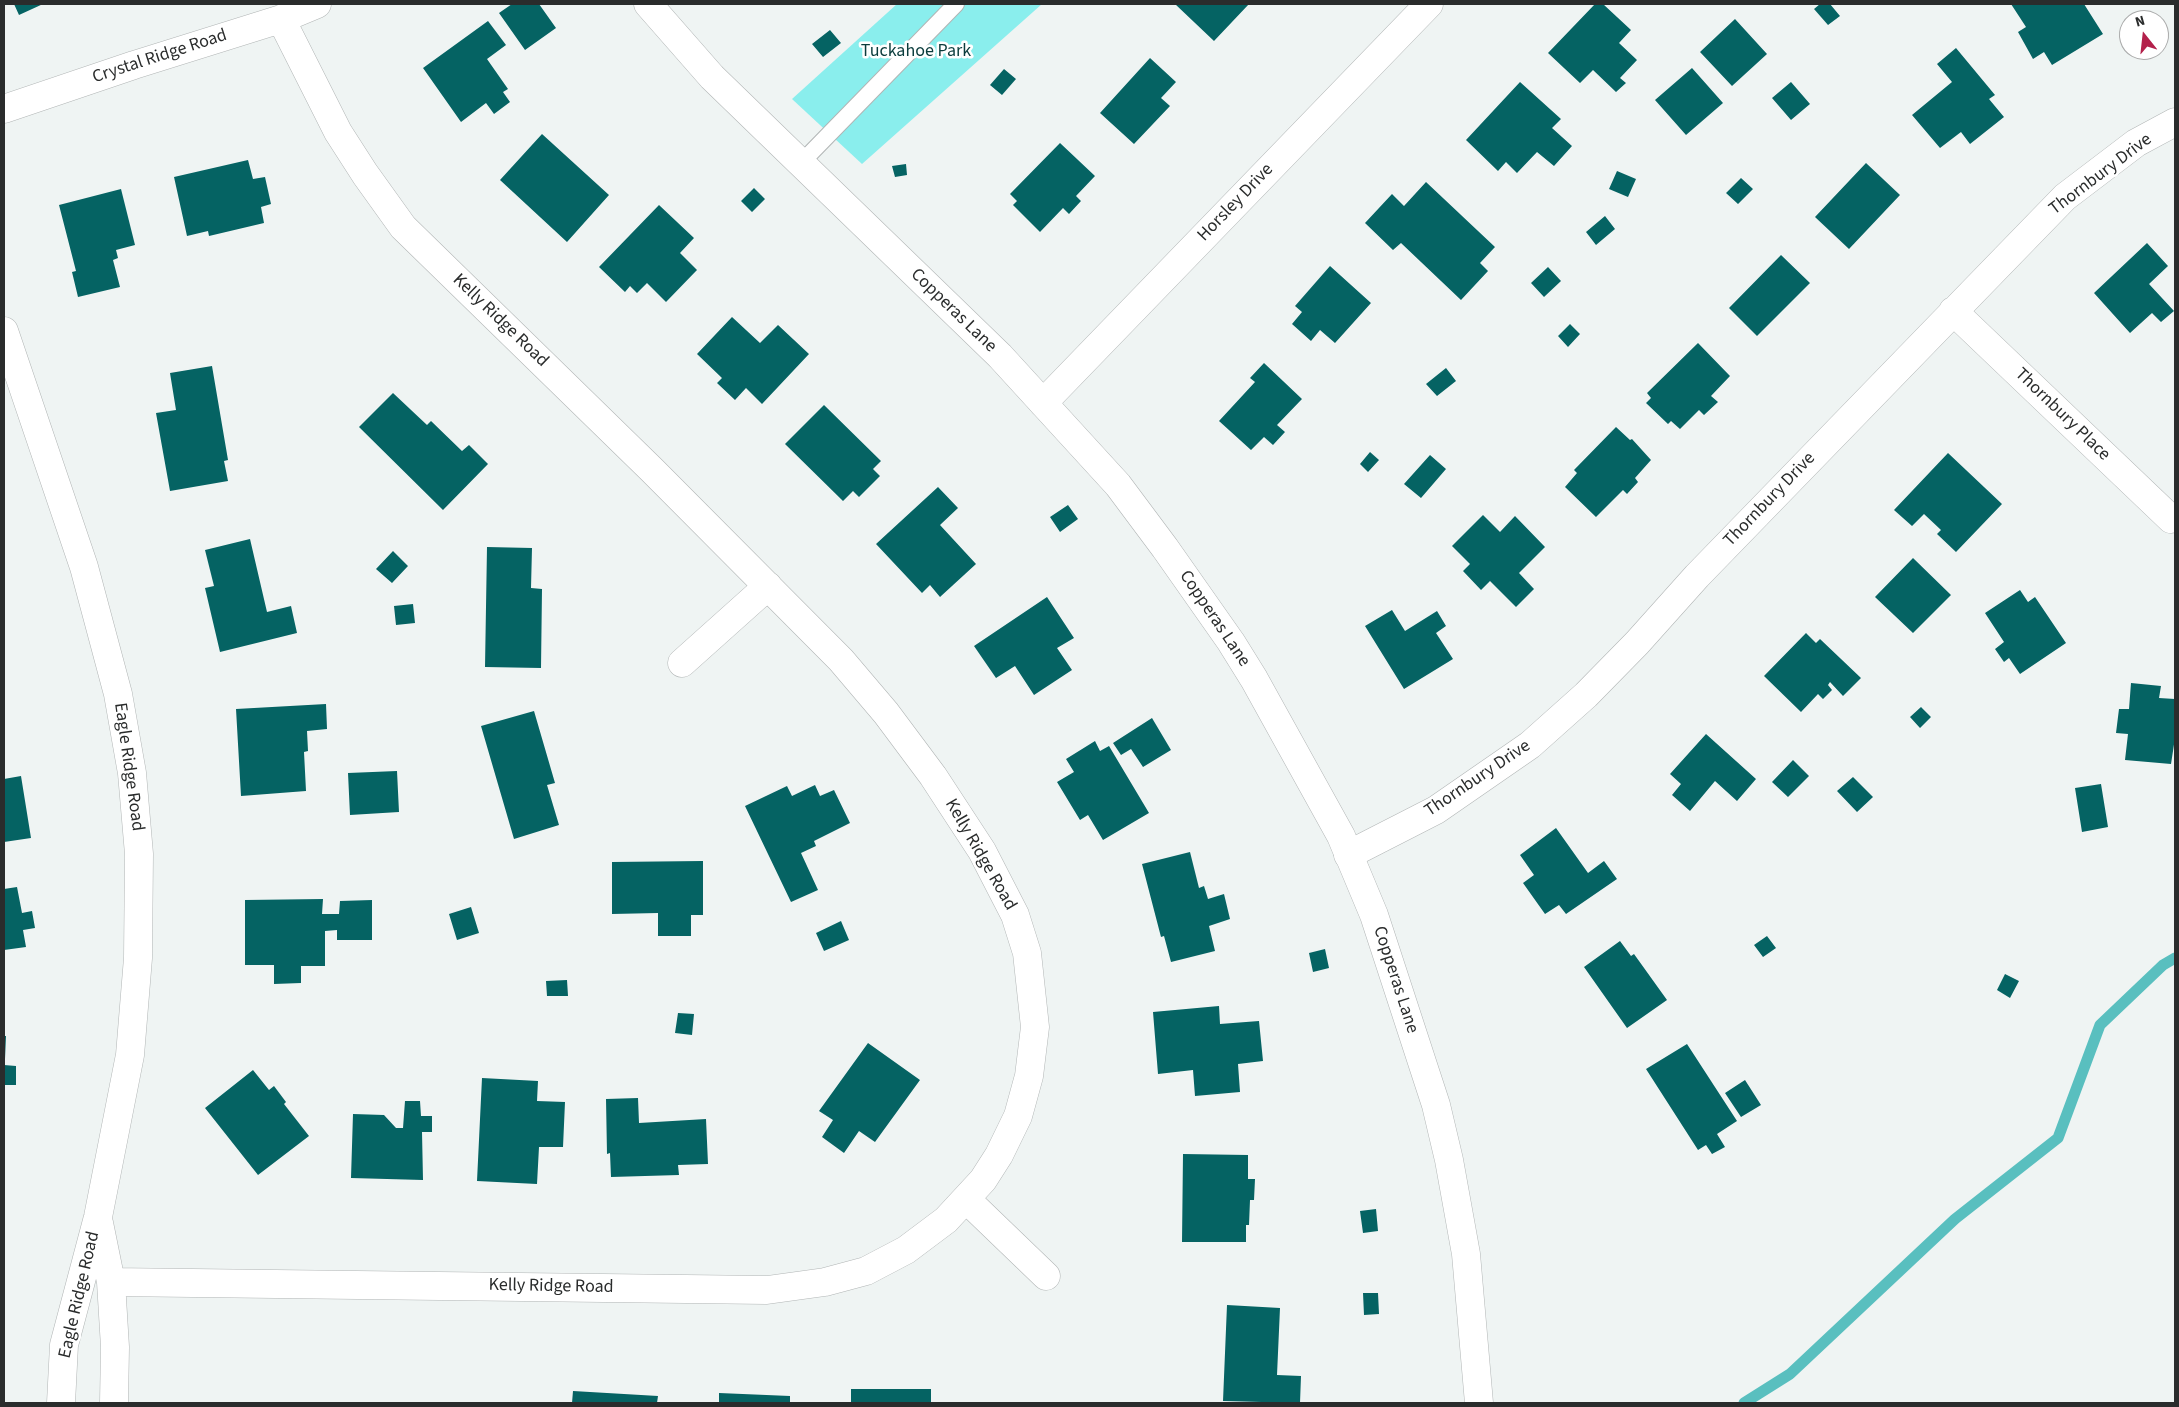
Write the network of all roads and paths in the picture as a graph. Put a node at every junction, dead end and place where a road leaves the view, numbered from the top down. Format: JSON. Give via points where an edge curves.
{"nodes":[{"id":1,"x":317,"y":4,"type":"edge"},
{"id":2,"x":648,"y":4,"type":"edge"},
{"id":3,"x":956,"y":4,"type":"edge"},
{"id":4,"x":1429,"y":4,"type":"edge"},
{"id":5,"x":281,"y":18,"type":"junction"},
{"id":6,"x":4,"y":109,"type":"edge"},
{"id":7,"x":2175,"y":122,"type":"edge"},
{"id":8,"x":800,"y":164,"type":"junction"},
{"id":9,"x":1953,"y":311,"type":"junction"},
{"id":10,"x":4,"y":331,"type":"edge"},
{"id":11,"x":1043,"y":403,"type":"junction"},
{"id":12,"x":2171,"y":519,"type":"dead end"},
{"id":13,"x":768,"y":586,"type":"junction"},
{"id":14,"x":682,"y":663,"type":"dead end"},
{"id":15,"x":1348,"y":855,"type":"junction"},
{"id":16,"x":966,"y":1199,"type":"junction"},
{"id":17,"x":98,"y":1217,"type":"junction"},
{"id":18,"x":1046,"y":1276,"type":"dead end"},
{"id":19,"x":111,"y":1282,"type":"junction"},
{"id":20,"x":61,"y":1403,"type":"edge"},
{"id":21,"x":114,"y":1403,"type":"edge"},
{"id":22,"x":1479,"y":1403,"type":"edge"}],
"edges":[{"from":1,"to":5,"type":"street","name":"Crystal Ridge Road"},
{"from":2,"to":8,"type":"street","name":"Copperas Lane","via":[[712,77]]},
{"from":3,"to":8,"type":"lane"},
{"from":4,"to":11,"type":"street","name":"Horsley Drive"},
{"from":5,"to":6,"type":"street","name":"Crystal Ridge Road"},
{"from":5,"to":13,"type":"street","name":"Kelly Ridge Road","via":[[338,132],[403,227]]},
{"from":7,"to":9,"type":"street","name":"Thornbury Drive","via":[[2136,143],[2065,197]]},
{"from":8,"to":11,"type":"street","name":"Copperas Lane","via":[[1000,356]]},
{"from":9,"to":12,"type":"street","name":"Thornbury Place"},
{"from":9,"to":15,"type":"street","name":"Thornbury Drive","via":[[1586,695],[1530,745],[1436,810]]},
{"from":10,"to":17,"type":"street","name":"Eagle Ridge Road","via":[[84,567],[118,694],[132,773],[139,854],[138,958],[130,1055]]},
{"from":11,"to":15,"type":"street","name":"Copperas Lane","via":[[1118,485],[1231,642],[1336,827]]},
{"from":13,"to":14,"type":"street"},
{"from":13,"to":16,"type":"street","name":"Kelly Ridge Road","via":[[841,660],[886,713],[933,776],[982,851],[1015,915],[1027,953],[1035,1027],[1030,1076],[1018,1116],[999,1155]]},
{"from":15,"to":22,"type":"street","name":"Copperas Lane","via":[[1374,915],[1436,1105],[1466,1254]]},
{"from":16,"to":18,"type":"street"},
{"from":16,"to":19,"type":"street","name":"Kelly Ridge Road","via":[[946,1220],[906,1250],[866,1271],[825,1282],[767,1290]]},
{"from":17,"to":19,"type":"street","name":"Eagle Ridge Road"},
{"from":17,"to":20,"type":"street","name":"Eagle Ridge Road","via":[[64,1345]]},
{"from":19,"to":21,"type":"street","name":"Eagle Ridge Road"}]}
